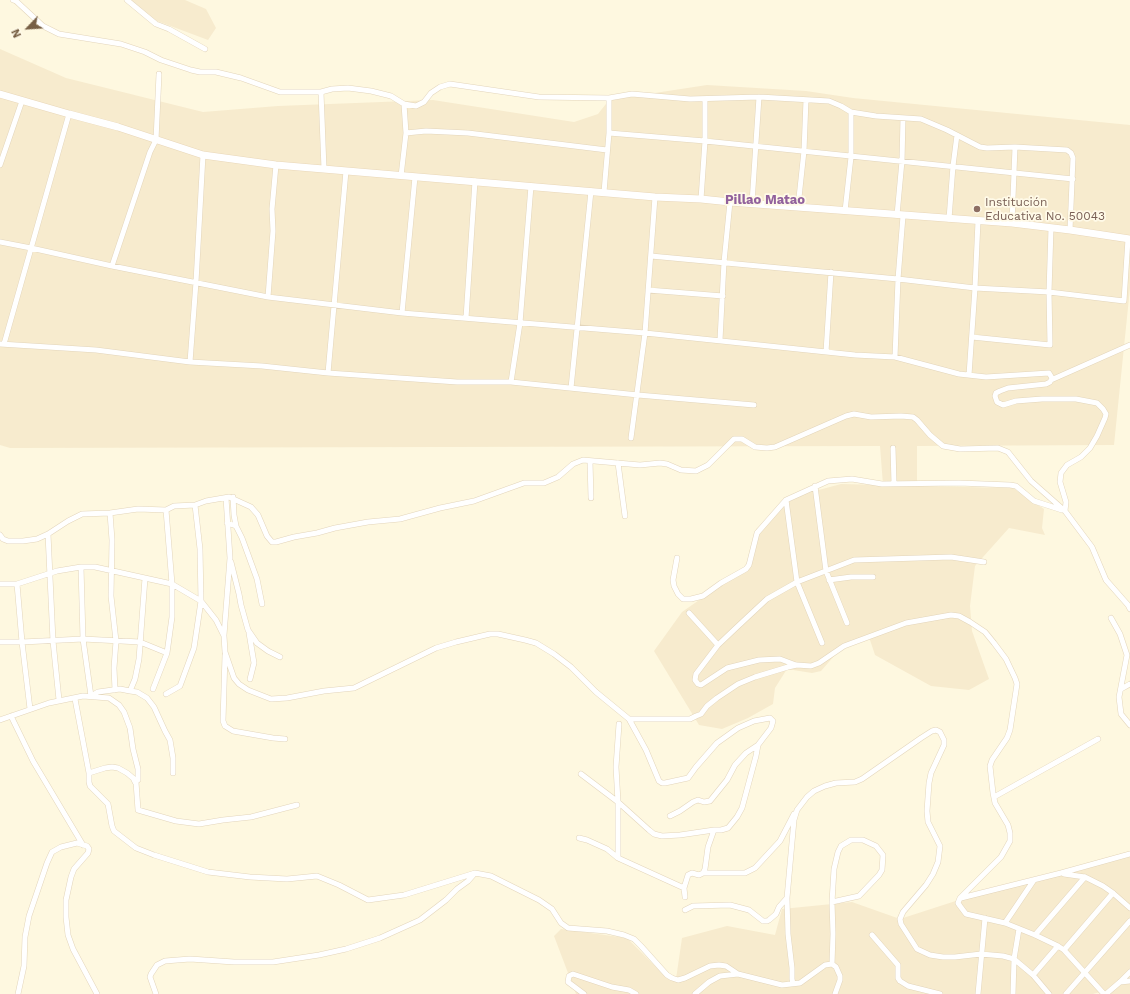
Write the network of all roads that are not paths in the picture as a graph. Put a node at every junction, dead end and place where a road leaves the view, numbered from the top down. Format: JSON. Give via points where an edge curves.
{"nodes":[{"id":1,"x":13,"y":0,"type":"edge"},
{"id":2,"x":127,"y":0,"type":"edge"},
{"id":3,"x":205,"y":49,"type":"dead end"},
{"id":4,"x":158,"y":74,"type":"dead end"},
{"id":5,"x":321,"y":92,"type":"junction"},
{"id":6,"x":0,"y":94,"type":"edge"},
{"id":7,"x":759,"y":97,"type":"junction"},
{"id":8,"x":609,"y":98,"type":"junction"},
{"id":9,"x":705,"y":98,"type":"junction"},
{"id":10,"x":22,"y":100,"type":"junction"},
{"id":11,"x":806,"y":100,"type":"junction"},
{"id":12,"x":404,"y":104,"type":"junction"},
{"id":13,"x":852,"y":112,"type":"junction"},
{"id":14,"x":69,"y":114,"type":"junction"},
{"id":15,"x":903,"y":118,"type":"junction"},
{"id":16,"x":406,"y":133,"type":"junction"},
{"id":17,"x":609,"y":133,"type":"junction"},
{"id":18,"x":957,"y":135,"type":"junction"},
{"id":19,"x":156,"y":140,"type":"junction"},
{"id":20,"x":705,"y":141,"type":"junction"},
{"id":21,"x":756,"y":146,"type":"junction"},
{"id":22,"x":1015,"y":147,"type":"junction"},
{"id":23,"x":607,"y":150,"type":"junction"},
{"id":24,"x":804,"y":151,"type":"junction"},
{"id":25,"x":203,"y":155,"type":"junction"},
{"id":26,"x":851,"y":157,"type":"junction"},
{"id":27,"x":902,"y":161,"type":"junction"},
{"id":28,"x":0,"y":165,"type":"edge"},
{"id":29,"x":276,"y":165,"type":"junction"},
{"id":30,"x":953,"y":166,"type":"junction"},
{"id":31,"x":324,"y":169,"type":"junction"},
{"id":32,"x":346,"y":171,"type":"junction"},
{"id":33,"x":1013,"y":174,"type":"junction"},
{"id":34,"x":401,"y":176,"type":"junction"},
{"id":35,"x":415,"y":176,"type":"junction"},
{"id":36,"x":1073,"y":179,"type":"junction"},
{"id":37,"x":475,"y":181,"type":"junction"},
{"id":38,"x":531,"y":186,"type":"junction"},
{"id":39,"x":591,"y":191,"type":"junction"},
{"id":40,"x":604,"y":192,"type":"junction"},
{"id":41,"x":656,"y":197,"type":"junction"},
{"id":42,"x":701,"y":199,"type":"junction"},
{"id":43,"x":730,"y":202,"type":"junction"},
{"id":44,"x":752,"y":203,"type":"junction"},
{"id":45,"x":798,"y":206,"type":"junction"},
{"id":46,"x":845,"y":211,"type":"junction"},
{"id":47,"x":900,"y":216,"type":"junction"},
{"id":48,"x":949,"y":219,"type":"junction"},
{"id":49,"x":978,"y":221,"type":"junction"},
{"id":50,"x":1012,"y":223,"type":"junction"},
{"id":51,"x":1051,"y":228,"type":"junction"},
{"id":52,"x":1070,"y":230,"type":"junction"},
{"id":53,"x":1129,"y":239,"type":"edge"},
{"id":54,"x":0,"y":242,"type":"edge"},
{"id":55,"x":31,"y":248,"type":"junction"},
{"id":56,"x":651,"y":256,"type":"junction"},
{"id":57,"x":724,"y":262,"type":"junction"},
{"id":58,"x":112,"y":266,"type":"junction"},
{"id":59,"x":831,"y":272,"type":"junction"},
{"id":60,"x":898,"y":279,"type":"junction"},
{"id":61,"x":196,"y":282,"type":"junction"},
{"id":62,"x":975,"y":288,"type":"junction"},
{"id":63,"x":648,"y":290,"type":"junction"},
{"id":64,"x":1049,"y":292,"type":"junction"},
{"id":65,"x":722,"y":296,"type":"junction"},
{"id":66,"x":268,"y":297,"type":"junction"},
{"id":67,"x":335,"y":305,"type":"junction"},
{"id":68,"x":402,"y":313,"type":"junction"},
{"id":69,"x":466,"y":318,"type":"junction"},
{"id":70,"x":520,"y":322,"type":"junction"},
{"id":71,"x":577,"y":327,"type":"junction"},
{"id":72,"x":645,"y":333,"type":"junction"},
{"id":73,"x":972,"y":337,"type":"junction"},
{"id":74,"x":720,"y":340,"type":"junction"},
{"id":75,"x":2,"y":344,"type":"edge"},
{"id":76,"x":1130,"y":345,"type":"edge"},
{"id":77,"x":826,"y":352,"type":"junction"},
{"id":78,"x":895,"y":357,"type":"junction"},
{"id":79,"x":190,"y":362,"type":"junction"},
{"id":80,"x":328,"y":373,"type":"junction"},
{"id":81,"x":969,"y":375,"type":"junction"},
{"id":82,"x":1051,"y":380,"type":"junction"},
{"id":83,"x":511,"y":382,"type":"junction"},
{"id":84,"x":571,"y":388,"type":"junction"},
{"id":85,"x":638,"y":395,"type":"junction"},
{"id":86,"x":754,"y":405,"type":"dead end"},
{"id":87,"x":631,"y":438,"type":"dead end"},
{"id":88,"x":893,"y":448,"type":"dead end"},
{"id":89,"x":590,"y":461,"type":"junction"},
{"id":90,"x":618,"y":464,"type":"junction"},
{"id":91,"x":894,"y":484,"type":"junction"},
{"id":92,"x":815,"y":486,"type":"junction"},
{"id":93,"x":226,"y":498,"type":"junction"},
{"id":94,"x":232,"y":498,"type":"junction"},
{"id":95,"x":591,"y":498,"type":"dead end"},
{"id":96,"x":786,"y":500,"type":"junction"},
{"id":97,"x":195,"y":505,"type":"junction"},
{"id":98,"x":166,"y":510,"type":"junction"},
{"id":99,"x":1065,"y":511,"type":"junction"},
{"id":100,"x":110,"y":513,"type":"junction"},
{"id":101,"x":625,"y":516,"type":"dead end"},
{"id":102,"x":227,"y":523,"type":"junction"},
{"id":103,"x":236,"y":526,"type":"junction"},
{"id":104,"x":48,"y":534,"type":"junction"},
{"id":105,"x":0,"y":535,"type":"edge"},
{"id":106,"x":230,"y":558,"type":"junction"},
{"id":107,"x":677,"y":558,"type":"dead end"},
{"id":108,"x":984,"y":562,"type":"dead end"},
{"id":109,"x":81,"y":567,"type":"junction"},
{"id":110,"x":112,"y":571,"type":"junction"},
{"id":111,"x":826,"y":571,"type":"junction"},
{"id":112,"x":49,"y":575,"type":"junction"},
{"id":113,"x":873,"y":577,"type":"dead end"},
{"id":114,"x":145,"y":578,"type":"junction"},
{"id":115,"x":829,"y":580,"type":"junction"},
{"id":116,"x":797,"y":582,"type":"junction"},
{"id":117,"x":0,"y":584,"type":"edge"},
{"id":118,"x":17,"y":584,"type":"junction"},
{"id":119,"x":172,"y":584,"type":"junction"},
{"id":120,"x":201,"y":601,"type":"junction"},
{"id":121,"x":262,"y":604,"type":"dead end"},
{"id":122,"x":1130,"y":609,"type":"edge"},
{"id":123,"x":689,"y":613,"type":"dead end"},
{"id":124,"x":1111,"y":618,"type":"dead end"},
{"id":125,"x":847,"y":623,"type":"dead end"},
{"id":126,"x":248,"y":630,"type":"junction"},
{"id":127,"x":224,"y":636,"type":"junction"},
{"id":128,"x":83,"y":639,"type":"junction"},
{"id":129,"x":53,"y":641,"type":"junction"},
{"id":130,"x":116,"y":641,"type":"junction"},
{"id":131,"x":0,"y":642,"type":"edge"},
{"id":132,"x":22,"y":642,"type":"junction"},
{"id":133,"x":140,"y":642,"type":"junction"},
{"id":134,"x":822,"y":643,"type":"dead end"},
{"id":135,"x":718,"y":645,"type":"junction"},
{"id":136,"x":225,"y":652,"type":"junction"},
{"id":137,"x":167,"y":653,"type":"junction"},
{"id":138,"x":280,"y":657,"type":"dead end"},
{"id":139,"x":797,"y":665,"type":"junction"},
{"id":140,"x":250,"y":679,"type":"dead end"},
{"id":141,"x":1130,"y":684,"type":"edge"},
{"id":142,"x":1121,"y":688,"type":"junction"},
{"id":143,"x":153,"y":689,"type":"dead end"},
{"id":144,"x":115,"y":690,"type":"junction"},
{"id":145,"x":130,"y":691,"type":"junction"},
{"id":146,"x":166,"y":694,"type":"dead end"},
{"id":147,"x":91,"y":696,"type":"junction"},
{"id":148,"x":75,"y":699,"type":"junction"},
{"id":149,"x":60,"y":700,"type":"junction"},
{"id":150,"x":30,"y":709,"type":"junction"},
{"id":151,"x":11,"y":716,"type":"junction"},
{"id":152,"x":629,"y":719,"type":"junction"},
{"id":153,"x":0,"y":720,"type":"edge"},
{"id":154,"x":619,"y":724,"type":"dead end"},
{"id":155,"x":1130,"y":725,"type":"edge"},
{"id":156,"x":285,"y":739,"type":"dead end"},
{"id":157,"x":1098,"y":739,"type":"dead end"},
{"id":158,"x":758,"y":745,"type":"junction"},
{"id":159,"x":89,"y":773,"type":"junction"},
{"id":160,"x":173,"y":774,"type":"dead end"},
{"id":161,"x":581,"y":774,"type":"dead end"},
{"id":162,"x":136,"y":782,"type":"junction"},
{"id":163,"x":994,"y":797,"type":"junction"},
{"id":164,"x":618,"y":802,"type":"junction"},
{"id":165,"x":297,"y":805,"type":"dead end"},
{"id":166,"x":797,"y":810,"type":"junction"},
{"id":167,"x":670,"y":816,"type":"dead end"},
{"id":168,"x":714,"y":830,"type":"junction"},
{"id":169,"x":578,"y":838,"type":"dead end"},
{"id":170,"x":83,"y":845,"type":"junction"},
{"id":171,"x":1130,"y":854,"type":"edge"},
{"id":172,"x":618,"y":858,"type":"junction"},
{"id":173,"x":475,"y":873,"type":"junction"},
{"id":174,"x":703,"y":873,"type":"junction"},
{"id":175,"x":1061,"y":873,"type":"junction"},
{"id":176,"x":1085,"y":877,"type":"junction"},
{"id":177,"x":1034,"y":880,"type":"junction"},
{"id":178,"x":684,"y":888,"type":"junction"},
{"id":179,"x":1113,"y":893,"type":"junction"},
{"id":180,"x":685,"y":897,"type":"dead end"},
{"id":181,"x":787,"y":898,"type":"junction"},
{"id":182,"x":960,"y":898,"type":"junction"},
{"id":183,"x":832,"y":902,"type":"junction"},
{"id":184,"x":1130,"y":908,"type":"edge"},
{"id":185,"x":685,"y":910,"type":"dead end"},
{"id":186,"x":985,"y":918,"type":"junction"},
{"id":187,"x":1130,"y":922,"type":"edge"},
{"id":188,"x":1005,"y":923,"type":"junction"},
{"id":189,"x":1019,"y":929,"type":"junction"},
{"id":190,"x":872,"y":935,"type":"dead end"},
{"id":191,"x":1035,"y":935,"type":"junction"},
{"id":192,"x":1058,"y":946,"type":"junction"},
{"id":193,"x":1064,"y":950,"type":"junction"},
{"id":194,"x":981,"y":954,"type":"junction"},
{"id":195,"x":1014,"y":959,"type":"junction"},
{"id":196,"x":832,"y":964,"type":"junction"},
{"id":197,"x":1085,"y":972,"type":"junction"},
{"id":198,"x":1130,"y":972,"type":"edge"},
{"id":199,"x":738,"y":974,"type":"junction"},
{"id":200,"x":1033,"y":975,"type":"junction"},
{"id":201,"x":1130,"y":981,"type":"edge"},
{"id":202,"x":1120,"y":982,"type":"junction"},
{"id":203,"x":794,"y":984,"type":"junction"},
{"id":204,"x":18,"y":994,"type":"edge"},
{"id":205,"x":97,"y":994,"type":"edge"},
{"id":206,"x":156,"y":994,"type":"edge"},
{"id":207,"x":584,"y":994,"type":"edge"},
{"id":208,"x":636,"y":994,"type":"edge"},
{"id":209,"x":695,"y":994,"type":"edge"},
{"id":210,"x":835,"y":994,"type":"edge"},
{"id":211,"x":940,"y":994,"type":"edge"},
{"id":212,"x":978,"y":994,"type":"edge"},
{"id":213,"x":1013,"y":994,"type":"edge"},
{"id":214,"x":1049,"y":994,"type":"edge"},
{"id":215,"x":1066,"y":994,"type":"edge"},
{"id":216,"x":1105,"y":994,"type":"edge"}],
"edges":[{"from":1,"to":5,"type":"street","via":[[43,26],[59,34],[120,44],[191,70],[241,78],[280,92]]},
{"from":2,"to":3,"type":"street","via":[[156,24]]},
{"from":4,"to":19,"type":"street"},
{"from":5,"to":12,"type":"street","via":[[348,88],[371,91],[391,96]]},
{"from":5,"to":31,"type":"street"},
{"from":6,"to":10,"type":"street"},
{"from":7,"to":9,"type":"street"},
{"from":7,"to":11,"type":"street"},
{"from":7,"to":21,"type":"street"},
{"from":8,"to":9,"type":"street","via":[[632,94]]},
{"from":8,"to":12,"type":"street","via":[[539,96],[450,84],[431,93],[419,105]]},
{"from":8,"to":17,"type":"street"},
{"from":9,"to":20,"type":"street"},
{"from":10,"to":14,"type":"street"},
{"from":10,"to":28,"type":"street"},
{"from":11,"to":13,"type":"street","via":[[829,101]]},
{"from":11,"to":24,"type":"street"},
{"from":12,"to":16,"type":"street"},
{"from":13,"to":15,"type":"street"},
{"from":13,"to":26,"type":"street"},
{"from":14,"to":19,"type":"street"},
{"from":14,"to":55,"type":"street"},
{"from":15,"to":18,"type":"street","via":[[920,119]]},
{"from":15,"to":27,"type":"street"},
{"from":16,"to":23,"type":"street","via":[[468,133]]},
{"from":16,"to":34,"type":"street"},
{"from":17,"to":20,"type":"street"},
{"from":17,"to":23,"type":"street"},
{"from":18,"to":22,"type":"street","via":[[980,147]]},
{"from":18,"to":30,"type":"street"},
{"from":19,"to":25,"type":"street"},
{"from":19,"to":58,"type":"street"},
{"from":20,"to":21,"type":"street"},
{"from":20,"to":42,"type":"street"},
{"from":21,"to":24,"type":"street"},
{"from":21,"to":44,"type":"street"},
{"from":22,"to":33,"type":"street"},
{"from":22,"to":36,"type":"street","via":[[1067,150],[1073,158]]},
{"from":23,"to":40,"type":"street"},
{"from":24,"to":26,"type":"street"},
{"from":24,"to":45,"type":"street"},
{"from":25,"to":29,"type":"street"},
{"from":25,"to":61,"type":"street"},
{"from":26,"to":27,"type":"street"},
{"from":26,"to":46,"type":"street"},
{"from":27,"to":30,"type":"street"},
{"from":27,"to":47,"type":"street"},
{"from":29,"to":31,"type":"street"},
{"from":29,"to":66,"type":"street"},
{"from":30,"to":33,"type":"street"},
{"from":30,"to":48,"type":"street"},
{"from":31,"to":32,"type":"street"},
{"from":32,"to":34,"type":"street"},
{"from":32,"to":67,"type":"street"},
{"from":33,"to":36,"type":"street"},
{"from":33,"to":50,"type":"street"},
{"from":34,"to":35,"type":"street"},
{"from":35,"to":37,"type":"street"},
{"from":35,"to":68,"type":"street"},
{"from":36,"to":52,"type":"street"},
{"from":37,"to":38,"type":"street"},
{"from":37,"to":69,"type":"street"},
{"from":38,"to":39,"type":"street"},
{"from":38,"to":70,"type":"street"},
{"from":39,"to":40,"type":"street"},
{"from":39,"to":71,"type":"street"},
{"from":40,"to":41,"type":"street"},
{"from":41,"to":42,"type":"street"},
{"from":41,"to":56,"type":"street"},
{"from":42,"to":43,"type":"street"},
{"from":43,"to":44,"type":"street"},
{"from":43,"to":57,"type":"street"},
{"from":44,"to":45,"type":"street"},
{"from":45,"to":46,"type":"street"},
{"from":46,"to":47,"type":"street"},
{"from":47,"to":48,"type":"street"},
{"from":47,"to":60,"type":"street"},
{"from":48,"to":49,"type":"street"},
{"from":49,"to":50,"type":"street"},
{"from":49,"to":62,"type":"street"},
{"from":50,"to":51,"type":"street"},
{"from":51,"to":52,"type":"street"},
{"from":51,"to":64,"type":"street"},
{"from":52,"to":53,"type":"street"},
{"from":53,"to":64,"type":"street","via":[[1124,301]]},
{"from":54,"to":55,"type":"street"},
{"from":55,"to":58,"type":"street"},
{"from":55,"to":75,"type":"street"},
{"from":56,"to":57,"type":"street"},
{"from":56,"to":63,"type":"street"},
{"from":57,"to":59,"type":"street"},
{"from":57,"to":65,"type":"street"},
{"from":58,"to":61,"type":"street"},
{"from":59,"to":60,"type":"street"},
{"from":59,"to":77,"type":"street"},
{"from":60,"to":62,"type":"street"},
{"from":60,"to":78,"type":"street"},
{"from":61,"to":66,"type":"street"},
{"from":61,"to":79,"type":"street"},
{"from":62,"to":64,"type":"street"},
{"from":62,"to":73,"type":"street"},
{"from":63,"to":65,"type":"street"},
{"from":63,"to":72,"type":"street"},
{"from":64,"to":73,"type":"street","via":[[1050,345]]},
{"from":65,"to":74,"type":"street"},
{"from":66,"to":67,"type":"street"},
{"from":67,"to":68,"type":"street"},
{"from":67,"to":80,"type":"street"},
{"from":68,"to":69,"type":"street"},
{"from":69,"to":70,"type":"street"},
{"from":70,"to":71,"type":"street"},
{"from":70,"to":83,"type":"street"},
{"from":71,"to":72,"type":"street"},
{"from":71,"to":84,"type":"street"},
{"from":72,"to":74,"type":"street"},
{"from":72,"to":85,"type":"street"},
{"from":73,"to":81,"type":"street"},
{"from":74,"to":77,"type":"street"},
{"from":75,"to":79,"type":"street","via":[[96,350]]},
{"from":76,"to":82,"type":"street"},
{"from":77,"to":78,"type":"street"},
{"from":78,"to":81,"type":"street"},
{"from":79,"to":80,"type":"street"},
{"from":80,"to":83,"type":"street","via":[[457,382]]},
{"from":81,"to":82,"type":"street","via":[[986,377],[1046,373],[1051,376]]},
{"from":82,"to":99,"type":"street","via":[[1046,384],[1004,389],[995,396],[1003,405],[1022,400],[1076,400],[1097,403],[1103,409],[1105,418],[1090,448],[1061,473]]},
{"from":83,"to":84,"type":"street"},
{"from":84,"to":85,"type":"street"},
{"from":85,"to":86,"type":"street"},
{"from":85,"to":87,"type":"street"},
{"from":88,"to":91,"type":"street"},
{"from":89,"to":90,"type":"street"},
{"from":89,"to":94,"type":"street","via":[[578,461],[558,477],[544,483],[524,483],[474,501],[400,519],[335,528],[276,542],[272,542],[266,536],[258,515],[251,507]]},
{"from":89,"to":95,"type":"street"},
{"from":90,"to":99,"type":"street","via":[[660,463],[681,470],[696,471],[708,465],[734,439],[742,439],[755,447],[767,448],[854,414],[871,417],[912,417],[943,446],[960,449],[998,448],[1008,452],[1031,481]]},
{"from":90,"to":101,"type":"street"},
{"from":91,"to":92,"type":"street","via":[[847,479],[828,481]]},
{"from":91,"to":99,"type":"street","via":[[1010,485],[1016,486],[1034,501]]},
{"from":92,"to":96,"type":"street"},
{"from":92,"to":111,"type":"street"},
{"from":93,"to":94,"type":"street"},
{"from":93,"to":97,"type":"street"},
{"from":93,"to":102,"type":"street"},
{"from":94,"to":103,"type":"street"},
{"from":96,"to":107,"type":"street","via":[[757,533],[746,569],[703,596],[691,600],[683,599],[678,594],[674,586]]},
{"from":96,"to":116,"type":"street"},
{"from":97,"to":98,"type":"street","via":[[174,506]]},
{"from":97,"to":120,"type":"street","via":[[200,550]]},
{"from":98,"to":100,"type":"street","via":[[138,509]]},
{"from":98,"to":119,"type":"street"},
{"from":99,"to":122,"type":"street","via":[[1092,547],[1106,580]]},
{"from":100,"to":104,"type":"street","via":[[82,514]]},
{"from":100,"to":110,"type":"street"},
{"from":102,"to":103,"type":"street"},
{"from":102,"to":106,"type":"street"},
{"from":103,"to":121,"type":"street","via":[[257,579]]},
{"from":104,"to":105,"type":"street","via":[[36,539],[16,541],[2,539]]},
{"from":104,"to":112,"type":"street"},
{"from":106,"to":126,"type":"street"},
{"from":106,"to":127,"type":"street"},
{"from":108,"to":111,"type":"street","via":[[951,557],[854,560]]},
{"from":109,"to":110,"type":"street"},
{"from":109,"to":112,"type":"street"},
{"from":109,"to":128,"type":"street"},
{"from":110,"to":114,"type":"street"},
{"from":110,"to":130,"type":"street","via":[[110,596]]},
{"from":111,"to":115,"type":"street"},
{"from":111,"to":116,"type":"street"},
{"from":112,"to":118,"type":"street"},
{"from":112,"to":129,"type":"street"},
{"from":113,"to":115,"type":"street"},
{"from":114,"to":119,"type":"street"},
{"from":114,"to":133,"type":"street"},
{"from":115,"to":125,"type":"street"},
{"from":116,"to":134,"type":"street"},
{"from":116,"to":135,"type":"street","via":[[767,599]]},
{"from":117,"to":118,"type":"street"},
{"from":118,"to":132,"type":"street"},
{"from":119,"to":120,"type":"street"},
{"from":119,"to":137,"type":"street","via":[[172,617]]},
{"from":120,"to":127,"type":"street","via":[[216,620]]},
{"from":120,"to":146,"type":"street","via":[[194,648],[180,686]]},
{"from":123,"to":135,"type":"street"},
{"from":124,"to":142,"type":"street","via":[[1127,655]]},
{"from":126,"to":138,"type":"street","via":[[257,643]]},
{"from":126,"to":140,"type":"street","via":[[254,663]]},
{"from":127,"to":136,"type":"street"},
{"from":128,"to":129,"type":"street"},
{"from":128,"to":130,"type":"street"},
{"from":128,"to":147,"type":"street"},
{"from":129,"to":132,"type":"street"},
{"from":129,"to":149,"type":"street"},
{"from":130,"to":133,"type":"street"},
{"from":130,"to":144,"type":"street"},
{"from":131,"to":132,"type":"street"},
{"from":132,"to":150,"type":"street"},
{"from":133,"to":137,"type":"street"},
{"from":133,"to":145,"type":"street","via":[[135,679]]},
{"from":135,"to":139,"type":"street","via":[[696,674],[695,680],[699,685],[734,665],[780,659]]},
{"from":136,"to":152,"type":"street","via":[[238,684],[272,700],[354,688],[436,648],[498,634],[536,643],[554,654]]},
{"from":136,"to":156,"type":"street","via":[[225,726],[233,731]]},
{"from":137,"to":143,"type":"street"},
{"from":139,"to":152,"type":"street","via":[[755,676],[738,684],[707,706],[701,714],[690,719]]},
{"from":139,"to":163,"type":"street","via":[[811,666],[819,663],[844,646],[906,623],[951,615],[959,616],[985,632],[1006,659],[1017,684],[1010,730],[990,766]]},
{"from":141,"to":142,"type":"street"},
{"from":142,"to":155,"type":"street","via":[[1120,710]]},
{"from":144,"to":145,"type":"street"},
{"from":144,"to":147,"type":"street","via":[[98,692]]},
{"from":145,"to":160,"type":"street","via":[[148,698],[154,707],[170,740],[174,758]]},
{"from":147,"to":148,"type":"street"},
{"from":147,"to":162,"type":"street","via":[[109,698],[124,712],[130,728],[138,769],[139,776]]},
{"from":148,"to":149,"type":"street"},
{"from":148,"to":159,"type":"street"},
{"from":149,"to":150,"type":"street"},
{"from":150,"to":151,"type":"street"},
{"from":151,"to":153,"type":"street"},
{"from":151,"to":170,"type":"street","via":[[33,761]]},
{"from":152,"to":158,"type":"street","via":[[662,783],[688,778],[717,743],[730,733],[754,721],[770,718],[773,724]]},
{"from":154,"to":164,"type":"street","via":[[616,767]]},
{"from":157,"to":163,"type":"street"},
{"from":158,"to":167,"type":"street","via":[[735,765],[710,801],[698,800]]},
{"from":158,"to":168,"type":"street","via":[[740,812],[728,828]]},
{"from":159,"to":162,"type":"street","via":[[104,768],[118,768]]},
{"from":159,"to":173,"type":"street","via":[[90,786],[108,804],[112,826],[117,834],[136,848],[208,872],[287,879],[317,876],[368,900],[404,895]]},
{"from":161,"to":164,"type":"street"},
{"from":162,"to":165,"type":"street","via":[[138,810],[199,824],[251,818]]},
{"from":163,"to":182,"type":"street","via":[[1008,824],[1010,841],[1001,857]]},
{"from":164,"to":168,"type":"street","via":[[654,834],[680,835]]},
{"from":164,"to":172,"type":"street"},
{"from":166,"to":174,"type":"street","via":[[780,840],[755,868],[745,873]]},
{"from":166,"to":181,"type":"street"},
{"from":166,"to":194,"type":"street","via":[[814,791],[836,783],[862,779],[932,731],[940,732],[944,745],[931,773],[927,811],[928,822],[940,846],[938,862],[934,874],[903,912],[901,924],[912,944],[923,952],[942,957]]},
{"from":168,"to":174,"type":"street"},
{"from":169,"to":172,"type":"street","via":[[606,849]]},
{"from":170,"to":204,"type":"street","via":[[77,843],[61,847],[52,852],[49,858],[29,916],[24,966]]},
{"from":170,"to":205,"type":"street","via":[[89,849],[74,868],[66,900],[66,917],[73,949]]},
{"from":171,"to":175,"type":"street"},
{"from":172,"to":178,"type":"street"},
{"from":173,"to":199,"type":"street","via":[[491,876],[539,900],[552,909],[561,923],[568,928],[607,931],[634,939],[672,978],[678,980],[710,966],[719,965],[726,966]]},
{"from":173,"to":206,"type":"street","via":[[420,920],[380,938],[346,948],[273,962],[190,959],[165,961],[157,965],[150,977]]},
{"from":174,"to":178,"type":"street","via":[[688,875]]},
{"from":175,"to":176,"type":"street"},
{"from":175,"to":177,"type":"street"},
{"from":176,"to":179,"type":"street"},
{"from":176,"to":191,"type":"street"},
{"from":177,"to":182,"type":"street"},
{"from":177,"to":188,"type":"street"},
{"from":178,"to":180,"type":"street"},
{"from":179,"to":184,"type":"street"},
{"from":179,"to":193,"type":"street"},
{"from":181,"to":185,"type":"street","via":[[776,914],[767,921],[763,921],[749,910],[730,905],[693,906]]},
{"from":181,"to":203,"type":"street"},
{"from":182,"to":186,"type":"street","via":[[958,903],[966,914]]},
{"from":183,"to":183,"type":"street","via":[[834,870],[841,846],[857,839],[871,842],[883,855],[879,875],[859,896]]},
{"from":183,"to":196,"type":"street"},
{"from":186,"to":188,"type":"street"},
{"from":186,"to":194,"type":"street"},
{"from":187,"to":197,"type":"street"},
{"from":188,"to":189,"type":"street"},
{"from":189,"to":191,"type":"street"},
{"from":189,"to":195,"type":"street"},
{"from":190,"to":211,"type":"street","via":[[898,965],[900,981],[908,986]]},
{"from":191,"to":192,"type":"street"},
{"from":192,"to":193,"type":"street"},
{"from":192,"to":200,"type":"street"},
{"from":193,"to":197,"type":"street"},
{"from":194,"to":195,"type":"street"},
{"from":194,"to":212,"type":"street"},
{"from":195,"to":200,"type":"street"},
{"from":195,"to":213,"type":"street"},
{"from":196,"to":203,"type":"street","via":[[825,965],[800,983]]},
{"from":196,"to":210,"type":"street","via":[[840,976]]},
{"from":197,"to":215,"type":"street"},
{"from":197,"to":216,"type":"street"},
{"from":198,"to":202,"type":"street"},
{"from":199,"to":203,"type":"street","via":[[782,985]]},
{"from":199,"to":209,"type":"street","via":[[720,976],[708,982]]},
{"from":200,"to":214,"type":"street"},
{"from":201,"to":202,"type":"street"},
{"from":202,"to":216,"type":"street"},
{"from":207,"to":208,"type":"street","via":[[568,982],[569,976],[573,974]]}]}
